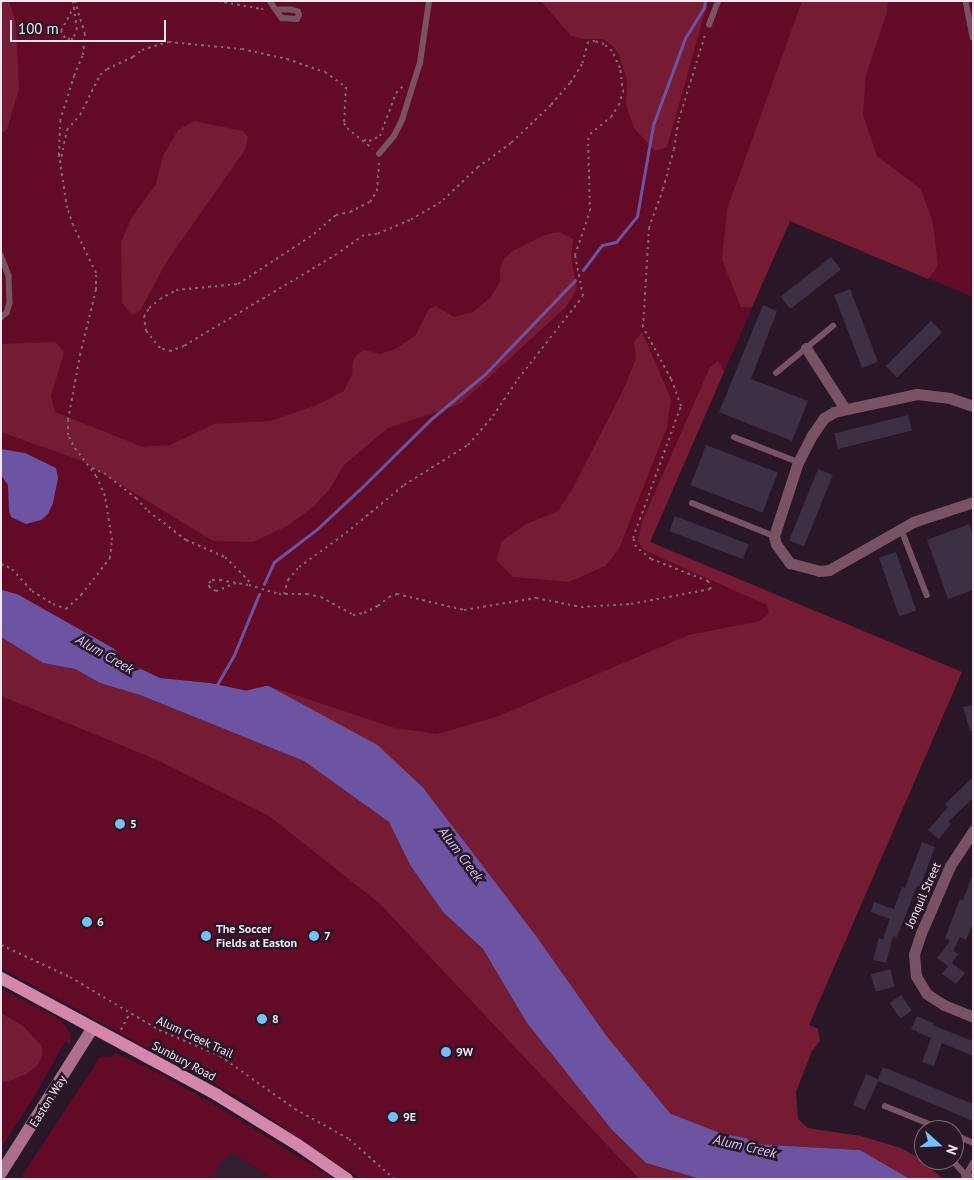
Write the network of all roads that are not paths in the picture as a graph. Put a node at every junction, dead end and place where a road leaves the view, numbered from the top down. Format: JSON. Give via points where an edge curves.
{"nodes":[{"id":1,"x":429,"y":1,"type":"edge"},
{"id":2,"x":718,"y":1,"type":"edge"},
{"id":3,"x":966,"y":1,"type":"edge"},
{"id":4,"x":270,"y":2,"type":"edge"},
{"id":5,"x":279,"y":10,"type":"dead end"},
{"id":6,"x":709,"y":25,"type":"road end"},
{"id":7,"x":973,"y":37,"type":"edge"},
{"id":8,"x":379,"y":154,"type":"road end"},
{"id":9,"x":1,"y":255,"type":"edge"},
{"id":10,"x":1,"y":318,"type":"edge"},
{"id":11,"x":833,"y":326,"type":"dead end"},
{"id":12,"x":806,"y":348,"type":"junction"},
{"id":13,"x":776,"y":373,"type":"dead end"},
{"id":14,"x":973,"y":406,"type":"edge"},
{"id":15,"x":845,"y":408,"type":"junction"},
{"id":16,"x":734,"y":437,"type":"dead end"},
{"id":17,"x":798,"y":462,"type":"junction"},
{"id":18,"x":973,"y":502,"type":"edge"},
{"id":19,"x":692,"y":504,"type":"dead end"},
{"id":20,"x":901,"y":528,"type":"junction"},
{"id":21,"x":775,"y":540,"type":"junction"},
{"id":22,"x":927,"y":595,"type":"dead end"},
{"id":23,"x":973,"y":831,"type":"edge"},
{"id":24,"x":1,"y":978,"type":"edge"},
{"id":25,"x":973,"y":1017,"type":"edge"},
{"id":26,"x":92,"y":1029,"type":"junction"},
{"id":27,"x":885,"y":1106,"type":"dead end"},
{"id":28,"x":919,"y":1120,"type":"edge"},
{"id":29,"x":973,"y":1163,"type":"edge"},
{"id":30,"x":1,"y":1173,"type":"edge"},
{"id":31,"x":967,"y":1177,"type":"edge"},
{"id":32,"x":347,"y":1179,"type":"edge"}],
"edges":[{"from":1,"to":8,"type":"lane","via":[[420,63],[402,120]]},
{"from":2,"to":6,"type":"lane"},
{"from":3,"to":7,"type":"lane"},
{"from":4,"to":5,"type":"lane","via":[[282,18],[297,19],[300,15],[292,10]]},
{"from":9,"to":10,"type":"lane","via":[[9,276],[10,303],[7,313]]},
{"from":11,"to":12,"type":"lane"},
{"from":12,"to":13,"type":"lane"},
{"from":12,"to":15,"type":"street"},
{"from":14,"to":15,"type":"street","via":[[950,398],[916,394]]},
{"from":15,"to":17,"type":"street","via":[[824,418]]},
{"from":16,"to":17,"type":"lane"},
{"from":17,"to":21,"type":"street"},
{"from":18,"to":20,"type":"street"},
{"from":19,"to":21,"type":"lane"},
{"from":20,"to":21,"type":"street","via":[[829,570],[820,571],[790,563]]},
{"from":20,"to":22,"type":"lane"},
{"from":23,"to":25,"type":"street","name":"Jonquil Street","via":[[950,866],[914,954],[916,976],[927,994]]},
{"from":24,"to":26,"type":"main road","name":"Sunbury Road"},
{"from":26,"to":30,"type":"main road","name":"Easton Way"},
{"from":26,"to":32,"type":"main road","name":"Sunbury Road","via":[[226,1100]]},
{"from":27,"to":28,"type":"lane"},
{"from":29,"to":31,"type":"lane"}]}
